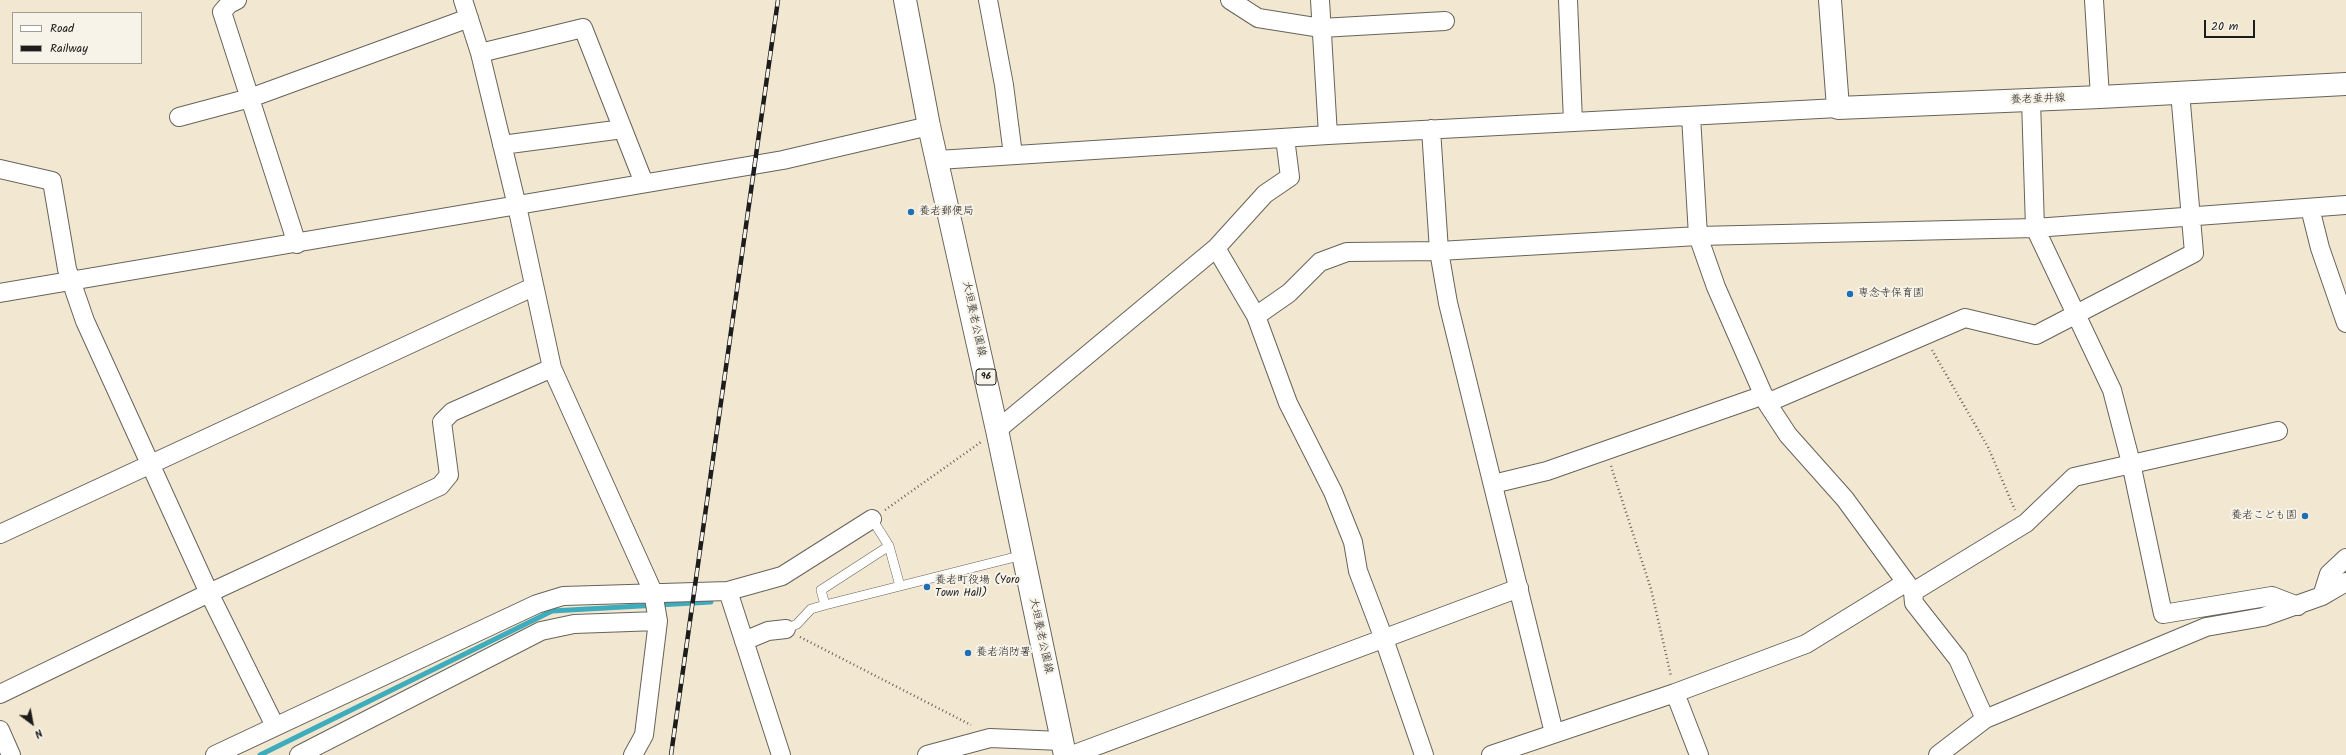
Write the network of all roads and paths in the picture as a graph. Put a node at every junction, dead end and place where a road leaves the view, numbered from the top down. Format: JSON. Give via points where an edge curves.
{"nodes":[{"id":1,"x":237,"y":0,"type":"edge"},
{"id":2,"x":464,"y":0,"type":"edge"},
{"id":3,"x":905,"y":0,"type":"edge"},
{"id":4,"x":988,"y":0,"type":"edge"},
{"id":5,"x":1230,"y":0,"type":"edge"},
{"id":6,"x":1320,"y":0,"type":"edge"},
{"id":7,"x":1568,"y":0,"type":"edge"},
{"id":8,"x":1830,"y":0,"type":"edge"},
{"id":9,"x":2094,"y":0,"type":"edge"},
{"id":10,"x":469,"y":18,"type":"junction"},
{"id":11,"x":1445,"y":21,"type":"dead end"},
{"id":12,"x":1321,"y":28,"type":"junction"},
{"id":13,"x":480,"y":53,"type":"junction"},
{"id":14,"x":2346,"y":84,"type":"edge"},
{"id":15,"x":2180,"y":92,"type":"junction"},
{"id":16,"x":2100,"y":97,"type":"junction"},
{"id":17,"x":250,"y":98,"type":"junction"},
{"id":18,"x":2031,"y":100,"type":"junction"},
{"id":19,"x":1838,"y":108,"type":"junction"},
{"id":20,"x":1691,"y":116,"type":"junction"},
{"id":21,"x":179,"y":117,"type":"dead end"},
{"id":22,"x":1573,"y":122,"type":"junction"},
{"id":23,"x":929,"y":126,"type":"junction"},
{"id":24,"x":623,"y":128,"type":"junction"},
{"id":25,"x":1431,"y":129,"type":"junction"},
{"id":26,"x":1328,"y":135,"type":"junction"},
{"id":27,"x":1285,"y":138,"type":"junction"},
{"id":28,"x":502,"y":145,"type":"junction"},
{"id":29,"x":1013,"y":155,"type":"junction"},
{"id":30,"x":938,"y":160,"type":"junction"},
{"id":31,"x":0,"y":170,"type":"edge"},
{"id":32,"x":644,"y":184,"type":"junction"},
{"id":33,"x":2346,"y":205,"type":"edge"},
{"id":34,"x":517,"y":206,"type":"junction"},
{"id":35,"x":2310,"y":208,"type":"junction"},
{"id":36,"x":2190,"y":217,"type":"junction"},
{"id":37,"x":2035,"y":228,"type":"junction"},
{"id":38,"x":1698,"y":236,"type":"junction"},
{"id":39,"x":297,"y":244,"type":"junction"},
{"id":40,"x":1216,"y":248,"type":"junction"},
{"id":41,"x":1439,"y":251,"type":"junction"},
{"id":42,"x":73,"y":281,"type":"junction"},
{"id":43,"x":533,"y":287,"type":"junction"},
{"id":44,"x":0,"y":293,"type":"edge"},
{"id":45,"x":2075,"y":314,"type":"junction"},
{"id":46,"x":1256,"y":316,"type":"junction"},
{"id":47,"x":2346,"y":323,"type":"edge"},
{"id":48,"x":1924,"y":336,"type":"junction"},
{"id":49,"x":552,"y":368,"type":"junction"},
{"id":50,"x":1766,"y":399,"type":"junction"},
{"id":51,"x":997,"y":430,"type":"junction"},
{"id":52,"x":2278,"y":431,"type":"dead end"},
{"id":53,"x":1605,"y":450,"type":"junction"},
{"id":54,"x":2131,"y":463,"type":"junction"},
{"id":55,"x":148,"y":464,"type":"junction"},
{"id":56,"x":1493,"y":484,"type":"junction"},
{"id":57,"x":872,"y":519,"type":"junction"},
{"id":58,"x":2021,"y":526,"type":"junction"},
{"id":59,"x":0,"y":534,"type":"edge"},
{"id":60,"x":889,"y":546,"type":"junction"},
{"id":61,"x":1023,"y":555,"type":"junction"},
{"id":62,"x":2346,"y":558,"type":"edge"},
{"id":63,"x":2346,"y":582,"type":"edge"},
{"id":64,"x":900,"y":586,"type":"junction"},
{"id":65,"x":1909,"y":587,"type":"junction"},
{"id":66,"x":1519,"y":588,"type":"junction"},
{"id":67,"x":728,"y":591,"type":"junction"},
{"id":68,"x":653,"y":592,"type":"junction"},
{"id":69,"x":209,"y":593,"type":"junction"},
{"id":70,"x":2322,"y":596,"type":"junction"},
{"id":71,"x":825,"y":605,"type":"junction"},
{"id":72,"x":2298,"y":606,"type":"junction"},
{"id":73,"x":658,"y":621,"type":"junction"},
{"id":74,"x":786,"y":629,"type":"junction"},
{"id":75,"x":1384,"y":639,"type":"junction"},
{"id":76,"x":744,"y":641,"type":"junction"},
{"id":77,"x":1675,"y":693,"type":"junction"},
{"id":78,"x":0,"y":694,"type":"edge"},
{"id":79,"x":1985,"y":718,"type":"junction"},
{"id":80,"x":275,"y":726,"type":"junction"},
{"id":81,"x":0,"y":730,"type":"edge"},
{"id":82,"x":1554,"y":733,"type":"junction"},
{"id":83,"x":990,"y":738,"type":"junction"},
{"id":84,"x":1066,"y":750,"type":"edge"},
{"id":85,"x":11,"y":755,"type":"edge"},
{"id":86,"x":215,"y":755,"type":"edge"},
{"id":87,"x":299,"y":755,"type":"edge"},
{"id":88,"x":633,"y":755,"type":"edge"},
{"id":89,"x":780,"y":755,"type":"edge"},
{"id":90,"x":927,"y":755,"type":"edge"},
{"id":91,"x":1424,"y":755,"type":"edge"},
{"id":92,"x":1491,"y":755,"type":"edge"},
{"id":93,"x":1699,"y":755,"type":"edge"},
{"id":94,"x":1938,"y":755,"type":"edge"}],
"edges":[{"from":1,"to":17,"type":"street","via":[[222,12]]},
{"from":2,"to":10,"type":"street"},
{"from":3,"to":23,"type":"main road","name":"大垣養老公園線","number":"96"},
{"from":4,"to":29,"type":"street","via":[[1004,85]]},
{"from":5,"to":12,"type":"street","via":[[1258,18]]},
{"from":6,"to":12,"type":"street"},
{"from":7,"to":22,"type":"street"},
{"from":8,"to":19,"type":"main road"},
{"from":9,"to":16,"type":"street"},
{"from":10,"to":13,"type":"street"},
{"from":10,"to":17,"type":"street"},
{"from":11,"to":12,"type":"street"},
{"from":12,"to":26,"type":"street"},
{"from":13,"to":24,"type":"street","via":[[583,28]]},
{"from":13,"to":28,"type":"street"},
{"from":14,"to":15,"type":"main road","name":"養老垂井線"},
{"from":15,"to":16,"type":"main road","name":"養老垂井線"},
{"from":15,"to":36,"type":"street"},
{"from":16,"to":18,"type":"main road","name":"養老垂井線"},
{"from":17,"to":21,"type":"street"},
{"from":17,"to":39,"type":"street"},
{"from":18,"to":19,"type":"main road","name":"養老垂井線"},
{"from":18,"to":37,"type":"street"},
{"from":19,"to":20,"type":"street"},
{"from":20,"to":22,"type":"street"},
{"from":20,"to":38,"type":"street"},
{"from":22,"to":25,"type":"street"},
{"from":23,"to":30,"type":"main road","name":"大垣養老公園線","number":"96"},
{"from":23,"to":32,"type":"street","via":[[783,160]]},
{"from":24,"to":28,"type":"street"},
{"from":24,"to":32,"type":"street"},
{"from":25,"to":26,"type":"street"},
{"from":25,"to":41,"type":"street"},
{"from":26,"to":27,"type":"street"},
{"from":27,"to":29,"type":"street"},
{"from":27,"to":40,"type":"street","via":[[1290,177],[1265,194]]},
{"from":28,"to":34,"type":"street"},
{"from":29,"to":30,"type":"street"},
{"from":30,"to":51,"type":"main road","name":"大垣養老公園線","number":"96"},
{"from":31,"to":42,"type":"street","via":[[52,181],[68,269]]},
{"from":32,"to":34,"type":"street"},
{"from":33,"to":35,"type":"street"},
{"from":34,"to":39,"type":"street"},
{"from":34,"to":43,"type":"street"},
{"from":35,"to":36,"type":"street"},
{"from":35,"to":47,"type":"street","via":[[2320,248]]},
{"from":36,"to":37,"type":"street"},
{"from":36,"to":45,"type":"street","via":[[2194,253]]},
{"from":37,"to":38,"type":"street"},
{"from":37,"to":45,"type":"street"},
{"from":38,"to":41,"type":"street"},
{"from":38,"to":50,"type":"street","via":[[1716,287]]},
{"from":39,"to":42,"type":"street"},
{"from":40,"to":46,"type":"street"},
{"from":40,"to":51,"type":"street"},
{"from":41,"to":46,"type":"street","via":[[1347,252],[1320,262],[1289,293]]},
{"from":41,"to":56,"type":"street","via":[[1448,303]]},
{"from":42,"to":44,"type":"street"},
{"from":42,"to":55,"type":"street","via":[[85,321]]},
{"from":43,"to":49,"type":"street"},
{"from":43,"to":55,"type":"street"},
{"from":45,"to":48,"type":"street","via":[[2036,334],[1965,318]]},
{"from":45,"to":54,"type":"street","via":[[2112,390]]},
{"from":46,"to":75,"type":"street","via":[[1288,403],[1333,492],[1353,542],[1358,571]]},
{"from":48,"to":50,"type":"street"},
{"from":48,"to":58,"type":"path","via":[[1988,447]]},
{"from":49,"to":68,"type":"street"},
{"from":49,"to":69,"type":"street","via":[[452,412],[442,422],[450,475],[440,486]]},
{"from":50,"to":53,"type":"street"},
{"from":50,"to":65,"type":"street","via":[[1788,435],[1845,499]]},
{"from":51,"to":57,"type":"path"},
{"from":51,"to":61,"type":"main road","name":"大垣養老公園線","number":"96"},
{"from":52,"to":54,"type":"street"},
{"from":53,"to":56,"type":"street","via":[[1547,471]]},
{"from":53,"to":77,"type":"path","via":[[1651,589]]},
{"from":54,"to":58,"type":"street","via":[[2074,477]]},
{"from":54,"to":72,"type":"street","via":[[2163,614],[2272,596]]},
{"from":55,"to":59,"type":"street"},
{"from":55,"to":69,"type":"street"},
{"from":56,"to":66,"type":"street"},
{"from":57,"to":60,"type":"lane"},
{"from":57,"to":67,"type":"street","via":[[782,576]]},
{"from":58,"to":65,"type":"street"},
{"from":60,"to":64,"type":"lane"},
{"from":60,"to":71,"type":"lane","via":[[821,590]]},
{"from":61,"to":64,"type":"lane"},
{"from":61,"to":84,"type":"main road","name":"大垣養老公園線","number":"96"},
{"from":62,"to":70,"type":"street","via":[[2329,574]]},
{"from":63,"to":70,"type":"street"},
{"from":64,"to":71,"type":"lane"},
{"from":65,"to":77,"type":"street","via":[[1806,644]]},
{"from":65,"to":79,"type":"street","via":[[1914,603],[1958,659]]},
{"from":66,"to":75,"type":"street"},
{"from":66,"to":82,"type":"street"},
{"from":67,"to":68,"type":"street"},
{"from":67,"to":76,"type":"street"},
{"from":68,"to":73,"type":"street"},
{"from":68,"to":80,"type":"street","via":[[563,596],[537,604]]},
{"from":69,"to":78,"type":"street"},
{"from":69,"to":80,"type":"street"},
{"from":70,"to":72,"type":"street"},
{"from":71,"to":74,"type":"lane","via":[[811,609],[797,624]]},
{"from":72,"to":79,"type":"street","via":[[2263,617],[2206,627]]},
{"from":73,"to":87,"type":"street","via":[[574,624],[541,631]]},
{"from":73,"to":88,"type":"street","via":[[644,735]]},
{"from":74,"to":76,"type":"street","via":[[768,631]]},
{"from":74,"to":83,"type":"path","via":[[966,721]]},
{"from":75,"to":84,"type":"street"},
{"from":75,"to":91,"type":"street"},
{"from":76,"to":89,"type":"street"},
{"from":77,"to":82,"type":"street"},
{"from":77,"to":93,"type":"street"},
{"from":79,"to":94,"type":"street"},
{"from":80,"to":86,"type":"street"},
{"from":81,"to":85,"type":"street"},
{"from":82,"to":92,"type":"street"},
{"from":83,"to":84,"type":"street"},
{"from":83,"to":90,"type":"street"}]}
